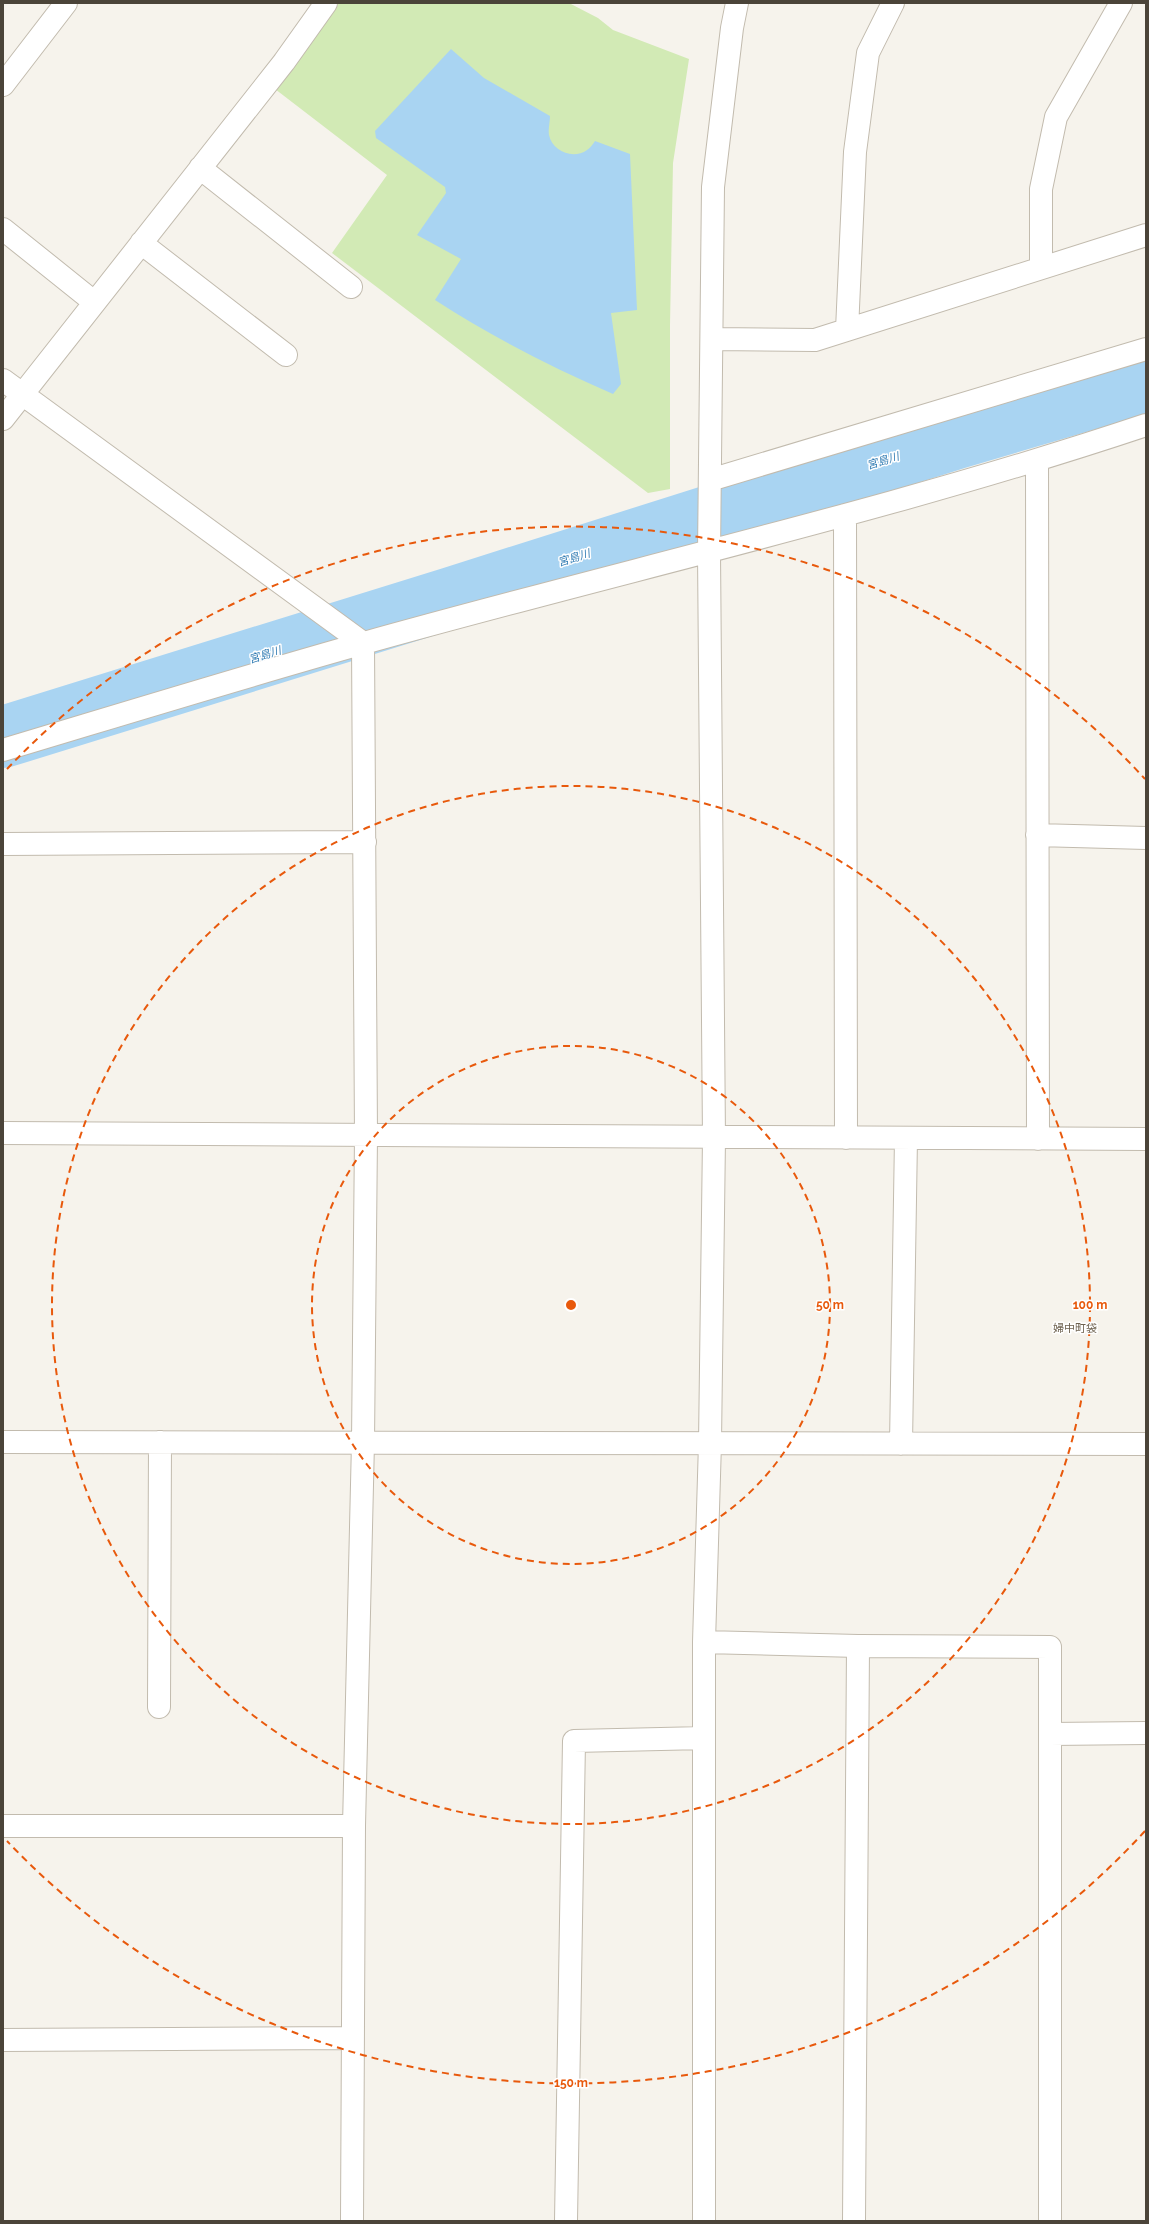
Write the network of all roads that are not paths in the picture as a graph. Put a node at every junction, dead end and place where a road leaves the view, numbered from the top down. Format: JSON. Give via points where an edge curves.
{"nodes":[{"id":1,"x":66,"y":3,"type":"edge"},
{"id":2,"x":326,"y":3,"type":"edge"},
{"id":3,"x":737,"y":3,"type":"edge"},
{"id":4,"x":893,"y":3,"type":"edge"},
{"id":5,"x":1121,"y":3,"type":"edge"},
{"id":6,"x":3,"y":85,"type":"edge"},
{"id":7,"x":200,"y":168,"type":"junction"},
{"id":8,"x":3,"y":229,"type":"edge"},
{"id":9,"x":1146,"y":234,"type":"edge"},
{"id":10,"x":141,"y":243,"type":"junction"},
{"id":11,"x":1041,"y":267,"type":"junction"},
{"id":12,"x":351,"y":287,"type":"dead end"},
{"id":13,"x":94,"y":302,"type":"junction"},
{"id":14,"x":847,"y":330,"type":"junction"},
{"id":15,"x":712,"y":339,"type":"junction"},
{"id":16,"x":1146,"y":349,"type":"edge"},
{"id":17,"x":286,"y":354,"type":"dead end"},
{"id":18,"x":3,"y":380,"type":"edge"},
{"id":19,"x":22,"y":394,"type":"junction"},
{"id":20,"x":3,"y":419,"type":"edge"},
{"id":21,"x":1146,"y":425,"type":"edge"},
{"id":22,"x":1038,"y":461,"type":"junction"},
{"id":23,"x":710,"y":480,"type":"junction"},
{"id":24,"x":845,"y":515,"type":"junction"},
{"id":25,"x":709,"y":553,"type":"junction"},
{"id":26,"x":363,"y":643,"type":"junction"},
{"id":27,"x":3,"y":750,"type":"edge"},
{"id":28,"x":1037,"y":835,"type":"junction"},
{"id":29,"x":1146,"y":838,"type":"edge"},
{"id":30,"x":365,"y":842,"type":"junction"},
{"id":31,"x":3,"y":844,"type":"edge"},
{"id":32,"x":3,"y":1133,"type":"edge"},
{"id":33,"x":366,"y":1136,"type":"junction"},
{"id":34,"x":714,"y":1138,"type":"junction"},
{"id":35,"x":846,"y":1138,"type":"junction"},
{"id":36,"x":906,"y":1138,"type":"junction"},
{"id":37,"x":1038,"y":1139,"type":"junction"},
{"id":38,"x":1146,"y":1139,"type":"edge"},
{"id":39,"x":3,"y":1442,"type":"edge"},
{"id":40,"x":160,"y":1442,"type":"junction"},
{"id":41,"x":363,"y":1442,"type":"junction"},
{"id":42,"x":710,"y":1443,"type":"junction"},
{"id":43,"x":901,"y":1444,"type":"junction"},
{"id":44,"x":1146,"y":1444,"type":"edge"},
{"id":45,"x":704,"y":1642,"type":"junction"},
{"id":46,"x":858,"y":1646,"type":"junction"},
{"id":47,"x":159,"y":1707,"type":"dead end"},
{"id":48,"x":1146,"y":1733,"type":"edge"},
{"id":49,"x":1050,"y":1734,"type":"junction"},
{"id":50,"x":704,"y":1738,"type":"junction"},
{"id":51,"x":3,"y":1826,"type":"edge"},
{"id":52,"x":354,"y":1826,"type":"junction"},
{"id":53,"x":352,"y":2038,"type":"junction"},
{"id":54,"x":3,"y":2040,"type":"edge"},
{"id":55,"x":352,"y":2221,"type":"edge"},
{"id":56,"x":566,"y":2221,"type":"edge"},
{"id":57,"x":704,"y":2221,"type":"edge"},
{"id":58,"x":854,"y":2221,"type":"edge"},
{"id":59,"x":1050,"y":2221,"type":"edge"}],
"edges":[{"from":1,"to":6,"type":"street"},
{"from":2,"to":7,"type":"street","via":[[284,62]]},
{"from":3,"to":15,"type":"street","via":[[713,187]]},
{"from":4,"to":14,"type":"street","via":[[868,53],[855,152]]},
{"from":5,"to":11,"type":"street","via":[[1056,118],[1041,189]]},
{"from":7,"to":10,"type":"street"},
{"from":7,"to":12,"type":"street"},
{"from":8,"to":13,"type":"street"},
{"from":9,"to":11,"type":"street"},
{"from":10,"to":13,"type":"street"},
{"from":10,"to":17,"type":"street"},
{"from":11,"to":14,"type":"street"},
{"from":13,"to":19,"type":"street"},
{"from":14,"to":15,"type":"street","via":[[815,340]]},
{"from":15,"to":23,"type":"street"},
{"from":16,"to":23,"type":"street"},
{"from":18,"to":19,"type":"street"},
{"from":19,"to":20,"type":"street"},
{"from":19,"to":26,"type":"street"},
{"from":21,"to":22,"type":"street"},
{"from":22,"to":24,"type":"street"},
{"from":22,"to":28,"type":"street"},
{"from":23,"to":25,"type":"street"},
{"from":24,"to":25,"type":"street"},
{"from":24,"to":35,"type":"street"},
{"from":25,"to":26,"type":"street"},
{"from":25,"to":34,"type":"street"},
{"from":26,"to":27,"type":"street"},
{"from":26,"to":30,"type":"street"},
{"from":28,"to":29,"type":"street"},
{"from":28,"to":37,"type":"street"},
{"from":30,"to":31,"type":"street"},
{"from":30,"to":33,"type":"street"},
{"from":32,"to":33,"type":"street"},
{"from":33,"to":34,"type":"street"},
{"from":33,"to":41,"type":"street"},
{"from":34,"to":35,"type":"street"},
{"from":34,"to":42,"type":"street"},
{"from":35,"to":36,"type":"street"},
{"from":36,"to":37,"type":"street"},
{"from":36,"to":43,"type":"street"},
{"from":37,"to":38,"type":"street"},
{"from":39,"to":40,"type":"street"},
{"from":40,"to":41,"type":"street"},
{"from":40,"to":47,"type":"street"},
{"from":41,"to":42,"type":"street"},
{"from":41,"to":52,"type":"street"},
{"from":42,"to":43,"type":"street"},
{"from":42,"to":45,"type":"street"},
{"from":43,"to":44,"type":"street"},
{"from":45,"to":46,"type":"street"},
{"from":45,"to":50,"type":"street"},
{"from":46,"to":49,"type":"street","via":[[1050,1647]]},
{"from":46,"to":58,"type":"street"},
{"from":48,"to":49,"type":"street"},
{"from":49,"to":59,"type":"street"},
{"from":50,"to":56,"type":"street","via":[[574,1741]]},
{"from":50,"to":57,"type":"street"},
{"from":51,"to":52,"type":"street"},
{"from":52,"to":53,"type":"street"},
{"from":53,"to":54,"type":"street"},
{"from":53,"to":55,"type":"street"}]}
